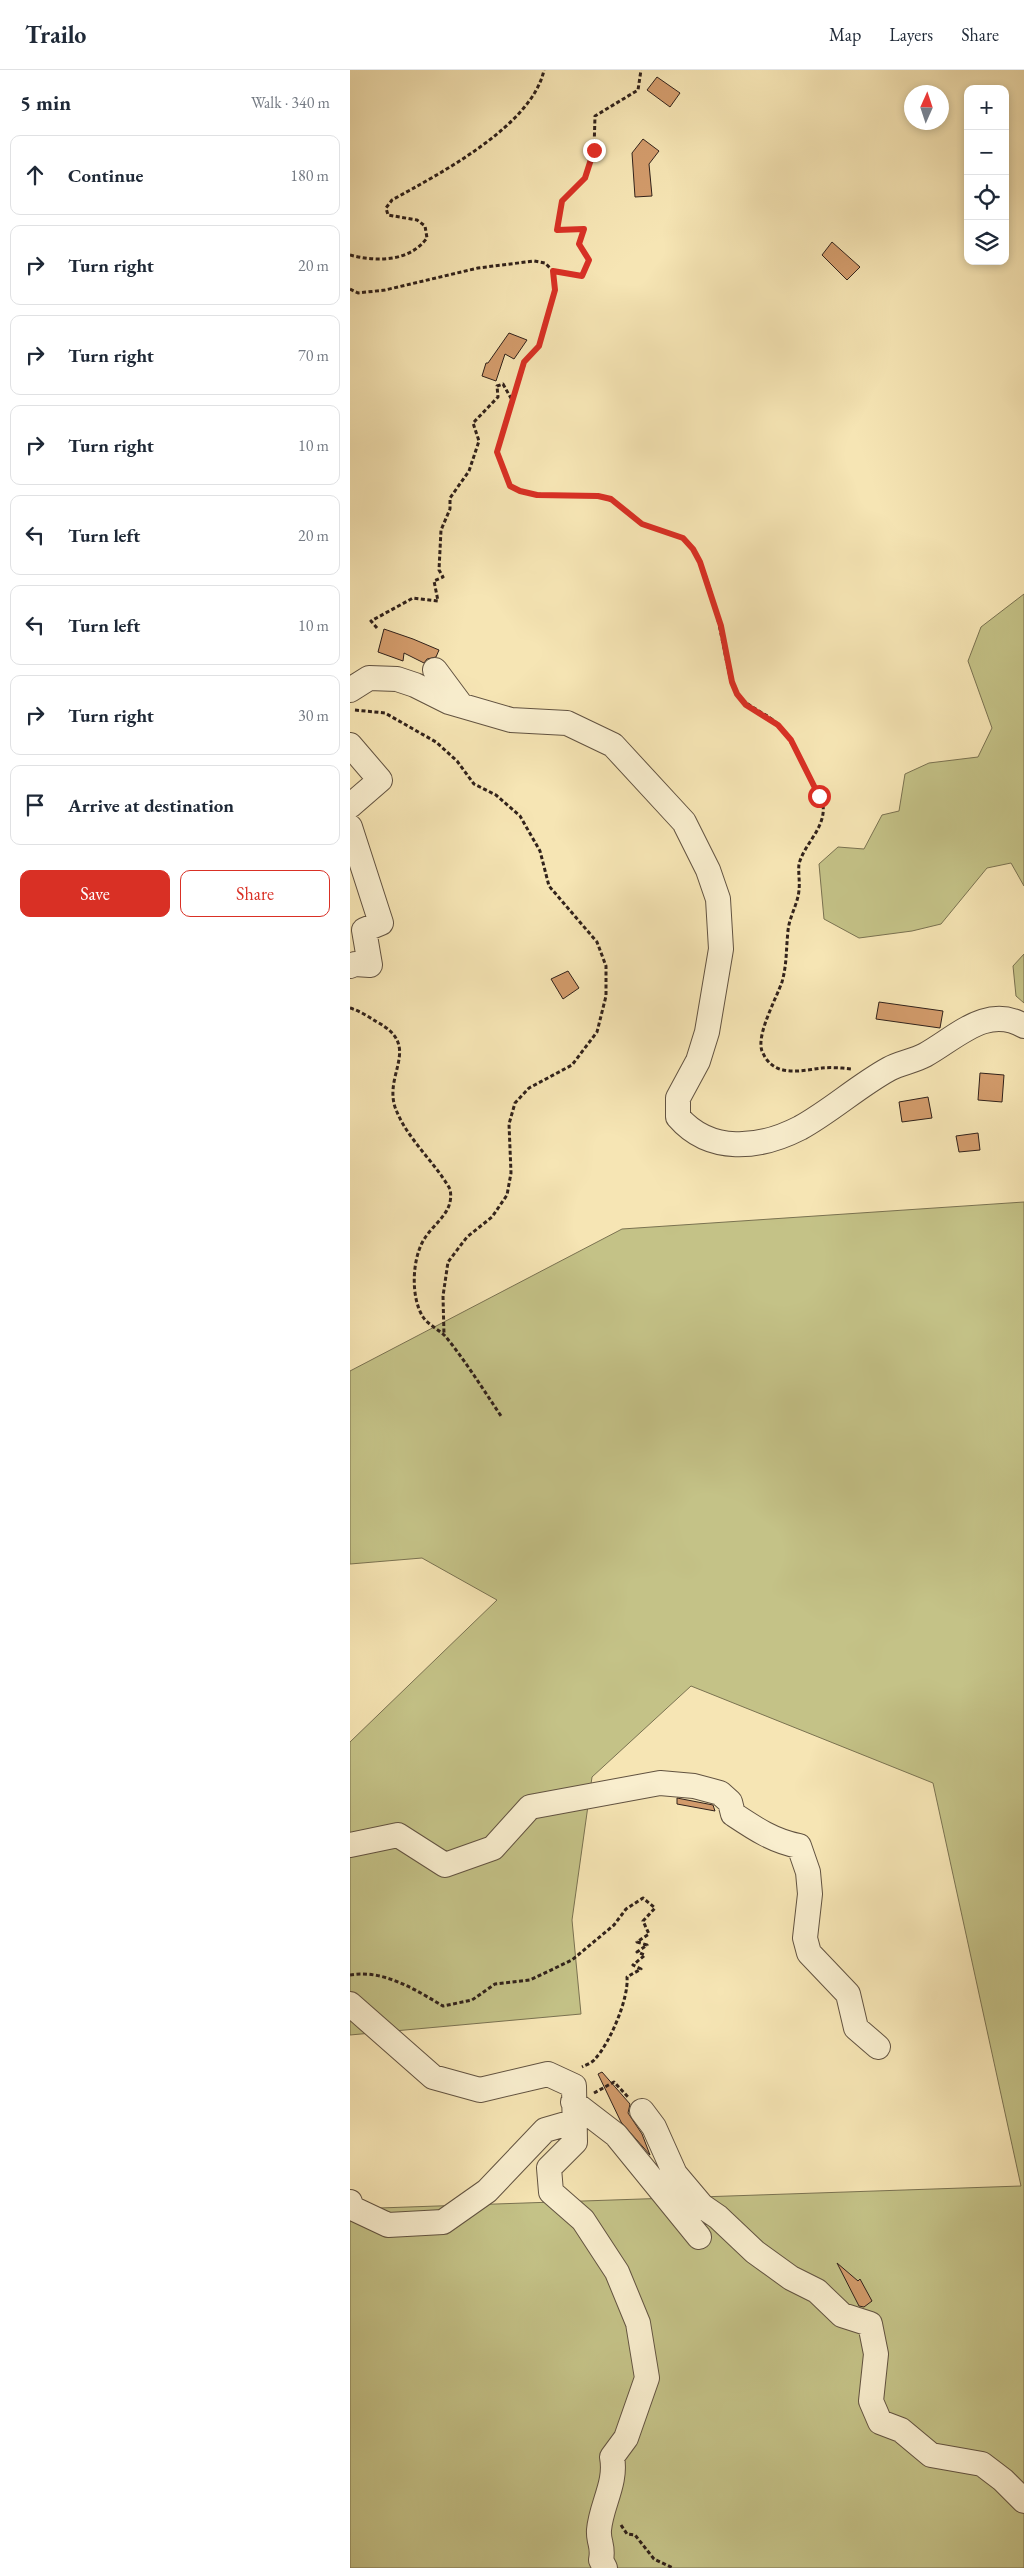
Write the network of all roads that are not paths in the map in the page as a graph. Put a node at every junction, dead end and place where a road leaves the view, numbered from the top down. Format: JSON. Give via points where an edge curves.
{"nodes":[{"id":1,"x":435,"y":670,"type":"dead end"},
{"id":2,"x":350,"y":690,"type":"edge"},
{"id":3,"x":461,"y":706,"type":"junction"},
{"id":4,"x":350,"y":745,"type":"edge"},
{"id":5,"x":350,"y":806,"type":"edge"},
{"id":6,"x":350,"y":827,"type":"edge"},
{"id":7,"x":350,"y":966,"type":"edge"},
{"id":8,"x":1024,"y":1026,"type":"edge"},
{"id":9,"x":350,"y":1845,"type":"edge"},
{"id":10,"x":350,"y":2004,"type":"edge"},
{"id":11,"x":878,"y":2048,"type":"dead end"},
{"id":12,"x":574,"y":2103,"type":"junction"},
{"id":13,"x":642,"y":2111,"type":"road end"},
{"id":14,"x":350,"y":2202,"type":"edge"},
{"id":15,"x":699,"y":2237,"type":"dead end"},
{"id":16,"x":1024,"y":2501,"type":"edge"},
{"id":17,"x":605,"y":2568,"type":"edge"}],
"edges":[{"from":1,"to":3,"type":"street"},
{"from":2,"to":3,"type":"street","via":[[369,678],[398,679]]},
{"from":3,"to":8,"type":"street","via":[[511,720],[567,723],[613,745],[684,822],[708,870],[718,899],[721,949],[707,1032],[698,1062],[678,1098],[678,1117],[688,1129],[710,1142],[731,1145],[758,1142],[799,1128],[890,1069],[923,1056],[971,1026],[993,1017],[1015,1020]]},
{"from":4,"to":5,"type":"street","via":[[380,780]]},
{"from":6,"to":7,"type":"street","via":[[381,923],[364,930],[370,965]]},
{"from":9,"to":11,"type":"street","via":[[398,1835],[446,1865],[493,1848],[530,1807],[660,1783],[694,1786],[720,1793],[730,1802],[733,1814],[779,1842],[799,1846],[808,1872],[810,1894],[805,1938],[809,1953],[848,1994],[856,2028]]},
{"from":10,"to":12,"type":"street","via":[[432,2077],[480,2090],[548,2074]]},
{"from":12,"to":14,"type":"street","via":[[487,2190],[443,2222],[388,2225],[352,2208]]},
{"from":12,"to":15,"type":"street","via":[[616,2135]]},
{"from":12,"to":17,"type":"street","via":[[575,2142],[549,2168],[551,2192],[583,2220],[618,2272],[638,2323],[647,2378],[626,2438],[612,2457],[614,2470],[599,2531],[604,2549],[601,2560]]},
{"from":13,"to":16,"type":"street","via":[[654,2127],[675,2174],[702,2206],[755,2252],[790,2278],[817,2291],[842,2315],[870,2324],[876,2354],[871,2401],[880,2422],[901,2430],[930,2454],[982,2464]]}]}
